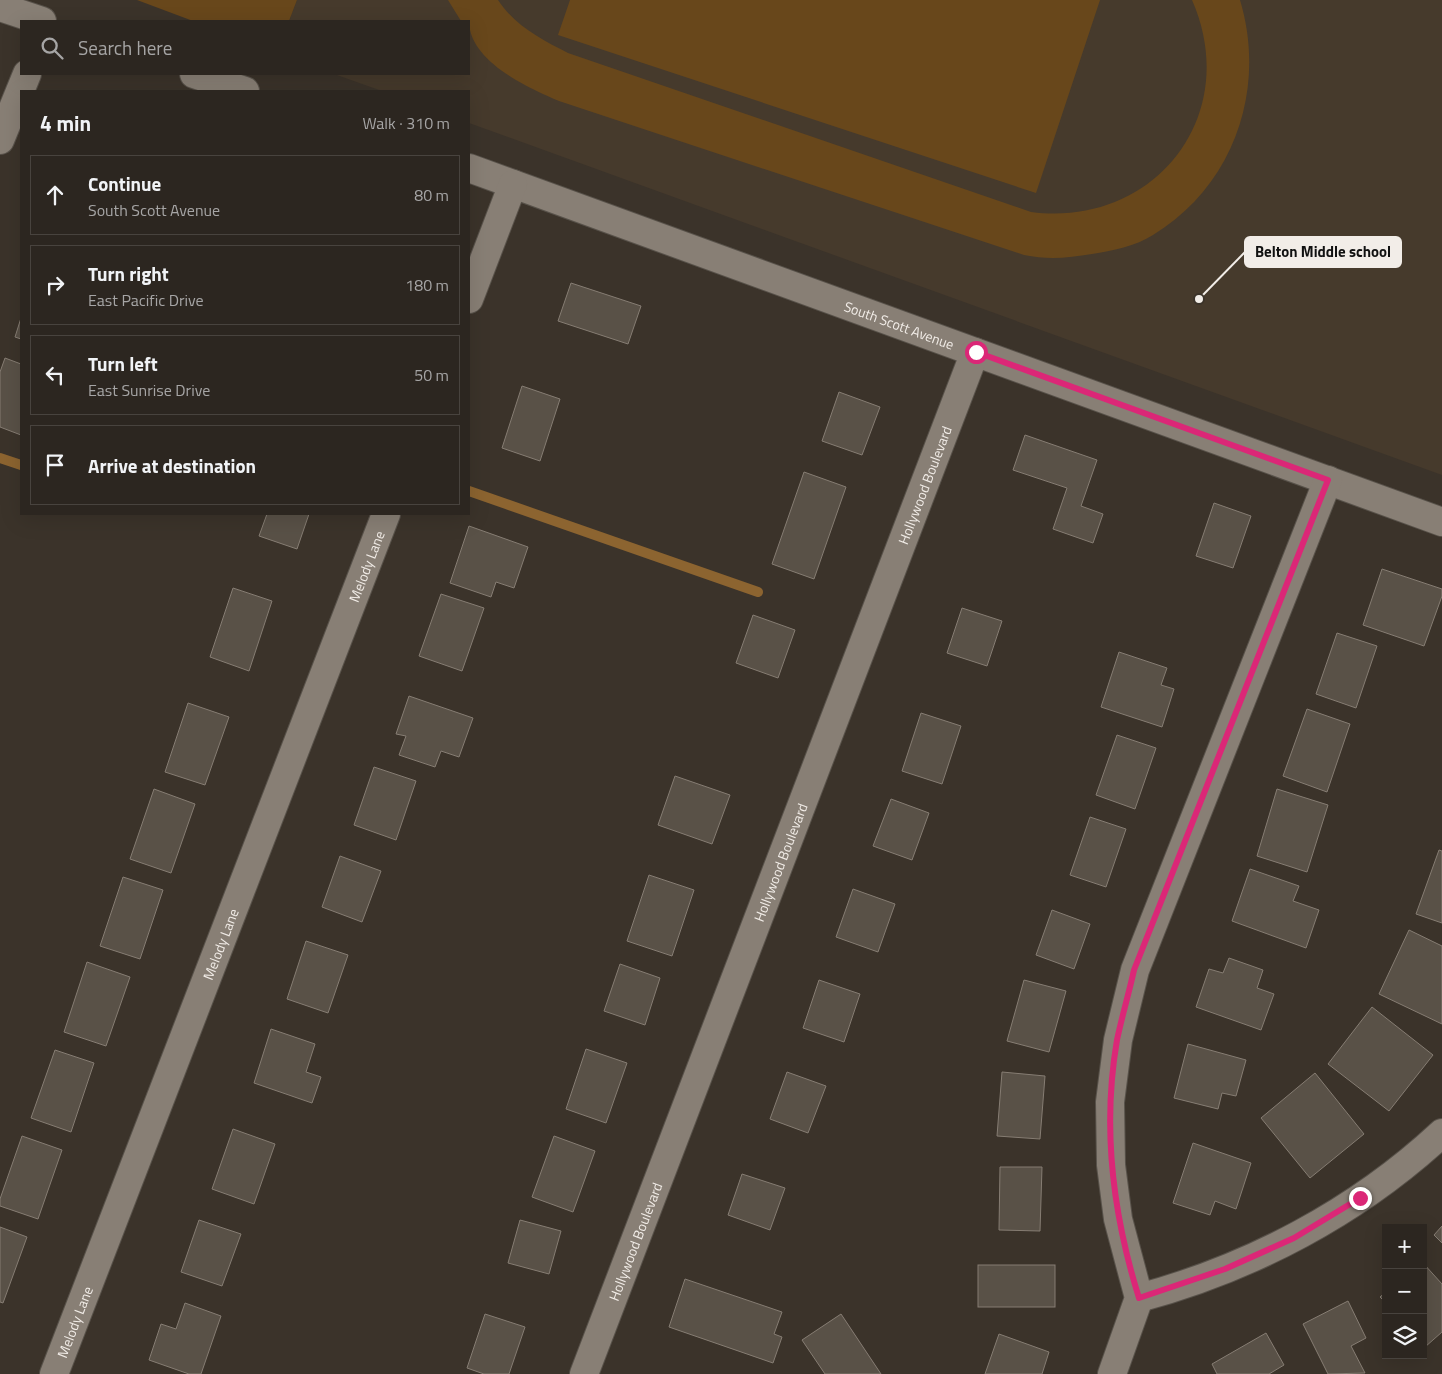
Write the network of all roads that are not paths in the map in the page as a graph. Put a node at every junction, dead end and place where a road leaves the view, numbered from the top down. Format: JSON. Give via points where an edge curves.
{"nodes":[{"id":1,"x":0,"y":7,"type":"edge"},
{"id":2,"x":39,"y":20,"type":"edge"},
{"id":3,"x":26,"y":75,"type":"edge"},
{"id":4,"x":197,"y":75,"type":"edge"},
{"id":5,"x":242,"y":90,"type":"edge"},
{"id":6,"x":0,"y":140,"type":"edge"},
{"id":7,"x":470,"y":168,"type":"edge"},
{"id":8,"x":513,"y":184,"type":"junction"},
{"id":9,"x":470,"y":296,"type":"edge"},
{"id":10,"x":976,"y":352,"type":"junction"},
{"id":11,"x":1328,"y":480,"type":"junction"},
{"id":12,"x":386,"y":515,"type":"edge"},
{"id":13,"x":1442,"y":522,"type":"edge"},
{"id":14,"x":1442,"y":1133,"type":"edge"},
{"id":15,"x":1139,"y":1298,"type":"junction"},
{"id":16,"x":54,"y":1374,"type":"edge"},
{"id":17,"x":584,"y":1374,"type":"edge"},
{"id":18,"x":1112,"y":1374,"type":"edge"}],
"edges":[{"from":1,"to":2,"type":"street"},
{"from":3,"to":6,"type":"street"},
{"from":4,"to":5,"type":"street"},
{"from":7,"to":8,"type":"street","name":"South Scott Avenue"},
{"from":8,"to":9,"type":"street"},
{"from":8,"to":10,"type":"street","name":"South Scott Avenue"},
{"from":10,"to":11,"type":"street","name":"South Scott Avenue"},
{"from":10,"to":17,"type":"street","name":"Hollywood Boulevard"},
{"from":11,"to":13,"type":"street","name":"South Scott Avenue"},
{"from":11,"to":15,"type":"street","via":[[1134,970],[1118,1040],[1110,1102],[1111,1165],[1118,1219]]},
{"from":12,"to":16,"type":"street","name":"Melody Lane"},
{"from":14,"to":15,"type":"street","via":[[1360,1198],[1294,1238],[1225,1269]]},
{"from":15,"to":18,"type":"street"}]}
